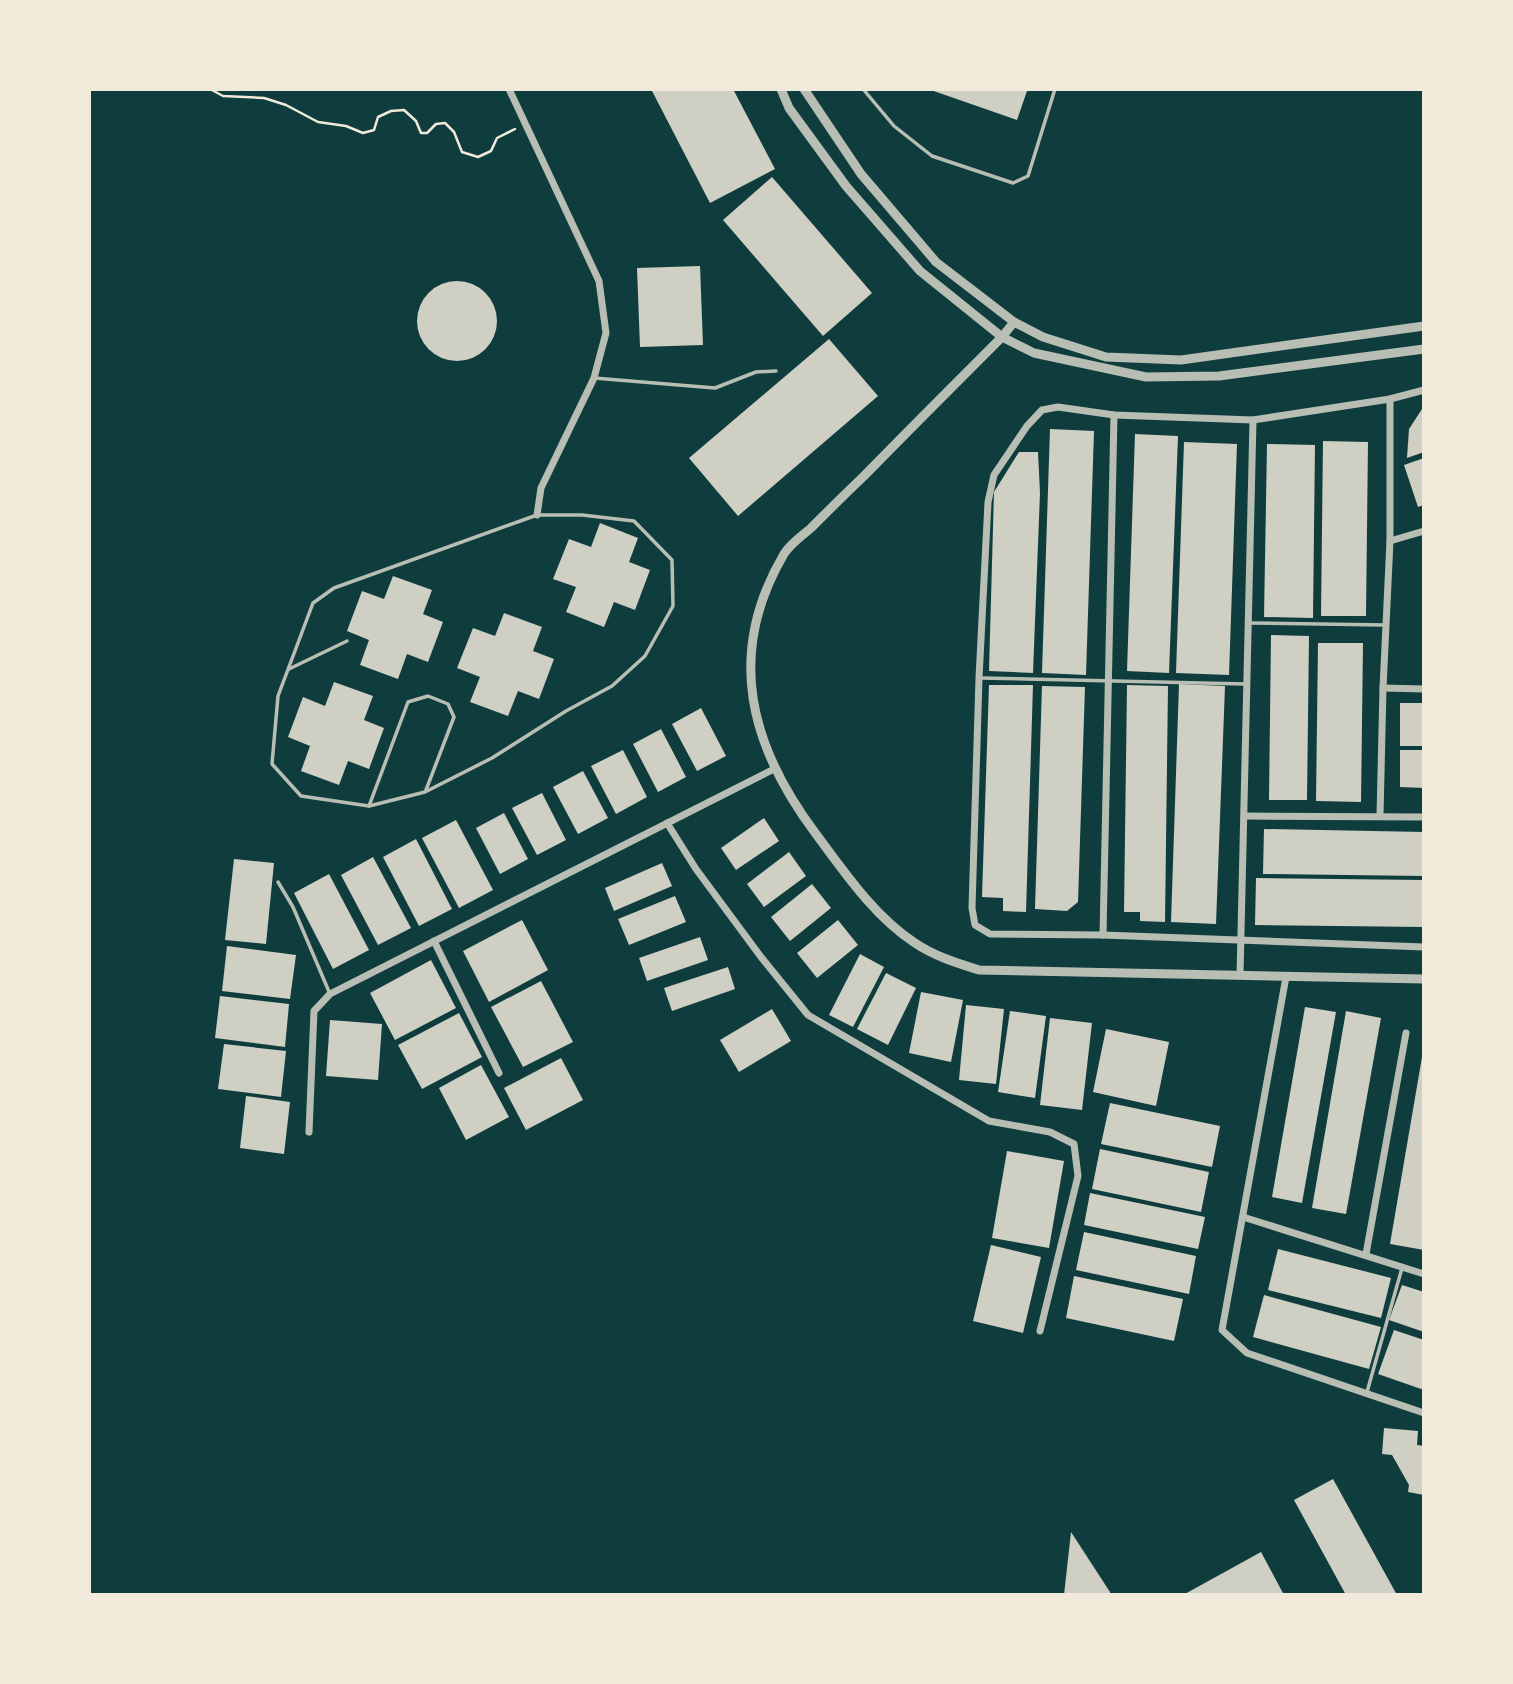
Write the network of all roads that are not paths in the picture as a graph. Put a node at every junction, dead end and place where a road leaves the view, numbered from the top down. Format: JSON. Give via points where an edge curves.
{"nodes":[{"id":1,"x":509,"y":89,"type":"edge"},
{"id":2,"x":781,"y":89,"type":"edge"},
{"id":3,"x":803,"y":89,"type":"edge"},
{"id":4,"x":863,"y":89,"type":"edge"},
{"id":5,"x":1055,"y":89,"type":"edge"},
{"id":6,"x":1014,"y":322,"type":"junction"},
{"id":7,"x":1424,"y":326,"type":"edge"},
{"id":8,"x":1002,"y":337,"type":"junction"},
{"id":9,"x":1424,"y":349,"type":"edge"},
{"id":10,"x":776,"y":371,"type":"dead end"},
{"id":11,"x":594,"y":378,"type":"junction"},
{"id":12,"x":1424,"y":390,"type":"edge"},
{"id":13,"x":1390,"y":399,"type":"junction"},
{"id":14,"x":1114,"y":415,"type":"junction"},
{"id":15,"x":1253,"y":420,"type":"junction"},
{"id":16,"x":537,"y":516,"type":"junction"},
{"id":17,"x":1424,"y":531,"type":"edge"},
{"id":18,"x":1390,"y":541,"type":"junction"},
{"id":19,"x":1247,"y":623,"type":"junction"},
{"id":20,"x":1386,"y":625,"type":"junction"},
{"id":21,"x":346,"y":641,"type":"dead end"},
{"id":22,"x":288,"y":670,"type":"junction"},
{"id":23,"x":979,"y":678,"type":"junction"},
{"id":24,"x":1108,"y":680,"type":"junction"},
{"id":25,"x":1247,"y":684,"type":"junction"},
{"id":26,"x":1383,"y":688,"type":"junction"},
{"id":27,"x":1424,"y":689,"type":"edge"},
{"id":28,"x":774,"y":769,"type":"junction"},
{"id":29,"x":425,"y":792,"type":"junction"},
{"id":30,"x":369,"y":806,"type":"junction"},
{"id":31,"x":1245,"y":816,"type":"junction"},
{"id":32,"x":1380,"y":816,"type":"junction"},
{"id":33,"x":1424,"y":817,"type":"edge"},
{"id":34,"x":667,"y":823,"type":"junction"},
{"id":35,"x":278,"y":882,"type":"dead end"},
{"id":36,"x":1103,"y":935,"type":"junction"},
{"id":37,"x":1240,"y":940,"type":"junction"},
{"id":38,"x":434,"y":941,"type":"junction"},
{"id":39,"x":1424,"y":947,"type":"edge"},
{"id":40,"x":1240,"y":975,"type":"junction"},
{"id":41,"x":1286,"y":977,"type":"junction"},
{"id":42,"x":1424,"y":979,"type":"edge"},
{"id":43,"x":330,"y":994,"type":"junction"},
{"id":44,"x":1406,"y":1032,"type":"dead end"},
{"id":45,"x":499,"y":1073,"type":"dead end"},
{"id":46,"x":309,"y":1132,"type":"dead end"},
{"id":47,"x":1242,"y":1217,"type":"junction"},
{"id":48,"x":1366,"y":1254,"type":"junction"},
{"id":49,"x":1402,"y":1267,"type":"junction"},
{"id":50,"x":1424,"y":1274,"type":"edge"},
{"id":51,"x":1040,"y":1331,"type":"dead end"},
{"id":52,"x":1367,"y":1394,"type":"junction"},
{"id":53,"x":1424,"y":1413,"type":"edge"}],
"edges":[{"from":1,"to":11,"type":"street","via":[[599,281],[606,333]]},
{"from":2,"to":8,"type":"street","via":[[789,108],[846,186],[920,271]]},
{"from":3,"to":6,"type":"street","via":[[861,174],[936,262]]},
{"from":4,"to":5,"type":"lane","via":[[894,126],[932,156],[1013,183],[1028,176]]},
{"from":6,"to":7,"type":"street","via":[[1043,337],[1106,357],[1181,360]]},
{"from":6,"to":8,"type":"street"},
{"from":8,"to":9,"type":"street","via":[[1034,353],[1146,377],[1219,376]]},
{"from":8,"to":28,"type":"street","via":[[786,551],[758,611],[750,657],[754,707]]},
{"from":10,"to":11,"type":"lane","via":[[756,372],[715,388]]},
{"from":11,"to":16,"type":"street","via":[[541,488]]},
{"from":12,"to":13,"type":"street"},
{"from":13,"to":15,"type":"street"},
{"from":13,"to":18,"type":"street"},
{"from":14,"to":15,"type":"street"},
{"from":14,"to":23,"type":"street","via":[[1058,407],[1042,410],[994,475],[988,502]]},
{"from":14,"to":24,"type":"street"},
{"from":15,"to":19,"type":"street"},
{"from":16,"to":22,"type":"lane","via":[[334,588],[313,603]]},
{"from":16,"to":29,"type":"lane","via":[[634,521],[671,560],[673,606],[645,656],[612,686]]},
{"from":17,"to":18,"type":"street"},
{"from":18,"to":20,"type":"street"},
{"from":19,"to":20,"type":"lane"},
{"from":19,"to":25,"type":"street"},
{"from":20,"to":26,"type":"street"},
{"from":21,"to":22,"type":"lane"},
{"from":22,"to":30,"type":"lane","via":[[278,696],[272,764],[301,796]]},
{"from":23,"to":24,"type":"lane"},
{"from":23,"to":36,"type":"street","via":[[975,925],[990,934]]},
{"from":24,"to":25,"type":"lane"},
{"from":24,"to":36,"type":"street"},
{"from":25,"to":31,"type":"street"},
{"from":26,"to":27,"type":"street"},
{"from":26,"to":32,"type":"street"},
{"from":28,"to":34,"type":"street"},
{"from":28,"to":40,"type":"street","via":[[798,810],[878,912],[915,943],[947,960],[979,970]]},
{"from":29,"to":30,"type":"lane"},
{"from":29,"to":30,"type":"lane","via":[[454,718],[448,704],[428,696],[408,702]]},
{"from":31,"to":32,"type":"street"},
{"from":31,"to":37,"type":"street"},
{"from":32,"to":33,"type":"street"},
{"from":34,"to":38,"type":"street"},
{"from":34,"to":51,"type":"street","via":[[736,924],[808,1015],[989,1121],[1050,1132],[1074,1144],[1078,1175]]},
{"from":35,"to":43,"type":"lane"},
{"from":36,"to":37,"type":"street"},
{"from":37,"to":39,"type":"street"},
{"from":37,"to":40,"type":"street"},
{"from":38,"to":43,"type":"street"},
{"from":38,"to":45,"type":"street"},
{"from":40,"to":41,"type":"street"},
{"from":41,"to":42,"type":"street"},
{"from":41,"to":47,"type":"street"},
{"from":43,"to":46,"type":"street","via":[[314,1011]]},
{"from":44,"to":48,"type":"street"},
{"from":47,"to":48,"type":"street"},
{"from":47,"to":52,"type":"street","via":[[1222,1330],[1247,1353]]},
{"from":48,"to":49,"type":"street"},
{"from":49,"to":50,"type":"street"},
{"from":49,"to":52,"type":"lane"},
{"from":52,"to":53,"type":"street"}]}
